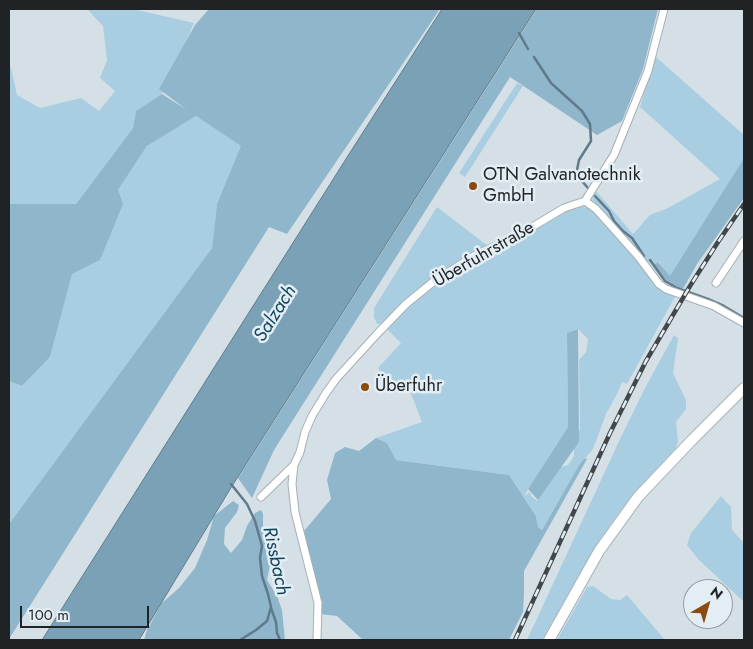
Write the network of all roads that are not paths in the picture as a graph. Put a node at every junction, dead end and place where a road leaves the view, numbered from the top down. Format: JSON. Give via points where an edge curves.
{"nodes":[{"id":1,"x":664,"y":9,"type":"edge"},
{"id":2,"x":585,"y":201,"type":"junction"},
{"id":3,"x":744,"y":241,"type":"edge"},
{"id":4,"x":716,"y":283,"type":"dead end"},
{"id":5,"x":744,"y":324,"type":"edge"},
{"id":6,"x":744,"y":388,"type":"edge"},
{"id":7,"x":294,"y":465,"type":"junction"},
{"id":8,"x":261,"y":497,"type":"dead end"},
{"id":9,"x":318,"y":640,"type":"edge"},
{"id":10,"x":548,"y":640,"type":"edge"}],
"edges":[{"from":1,"to":2,"type":"street","via":[[648,71],[618,146]]},
{"from":2,"to":5,"type":"street","via":[[638,256],[659,284],[714,306]]},
{"from":2,"to":7,"type":"street","name":"Überfuhrstraße","via":[[564,208],[474,256],[406,304],[326,393],[312,416]]},
{"from":3,"to":4,"type":"street"},
{"from":6,"to":10,"type":"main road","via":[[638,497],[599,550]]},
{"from":7,"to":8,"type":"street","name":"Überfuhrstraße"},
{"from":7,"to":9,"type":"street","name":"Überfuhrstraße","via":[[295,512],[318,603]]}]}
